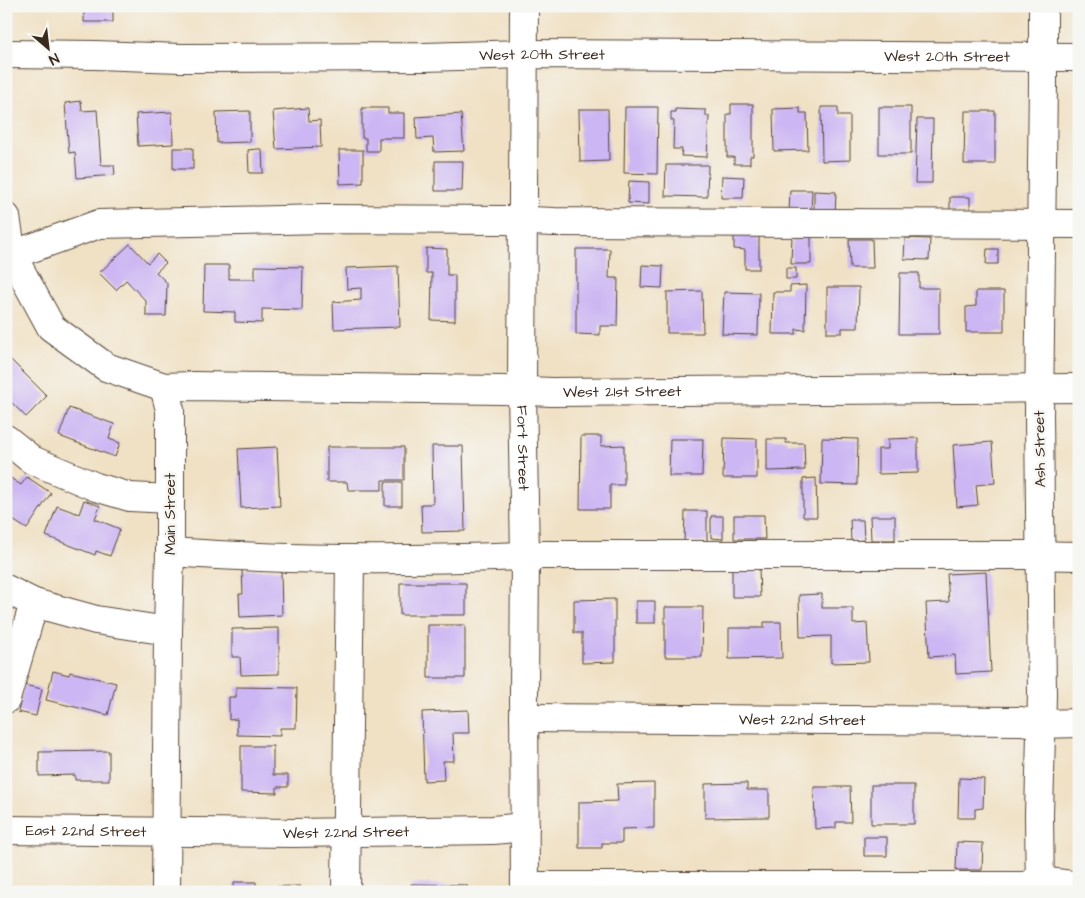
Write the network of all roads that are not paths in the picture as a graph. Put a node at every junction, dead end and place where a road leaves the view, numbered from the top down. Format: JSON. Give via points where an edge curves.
{"nodes":[{"id":1,"x":524,"y":6,"type":"edge"},
{"id":2,"x":1042,"y":6,"type":"edge"},
{"id":3,"x":6,"y":54,"type":"edge"},
{"id":4,"x":525,"y":54,"type":"junction"},
{"id":5,"x":1043,"y":56,"type":"junction"},
{"id":6,"x":1079,"y":57,"type":"edge"},
{"id":7,"x":6,"y":217,"type":"edge"},
{"id":8,"x":524,"y":221,"type":"junction"},
{"id":9,"x":1041,"y":224,"type":"junction"},
{"id":10,"x":1079,"y":224,"type":"edge"},
{"id":11,"x":12,"y":255,"type":"junction"},
{"id":12,"x":164,"y":388,"type":"junction"},
{"id":13,"x":1079,"y":388,"type":"edge"},
{"id":14,"x":1040,"y":389,"type":"junction"},
{"id":15,"x":522,"y":390,"type":"junction"},
{"id":16,"x":6,"y":439,"type":"edge"},
{"id":17,"x":170,"y":498,"type":"junction"},
{"id":18,"x":170,"y":552,"type":"junction"},
{"id":19,"x":1041,"y":555,"type":"junction"},
{"id":20,"x":525,"y":556,"type":"junction"},
{"id":21,"x":1079,"y":556,"type":"edge"},
{"id":22,"x":350,"y":559,"type":"junction"},
{"id":23,"x":6,"y":589,"type":"edge"},
{"id":24,"x":34,"y":603,"type":"junction"},
{"id":25,"x":168,"y":631,"type":"junction"},
{"id":26,"x":6,"y":699,"type":"edge"},
{"id":27,"x":524,"y":718,"type":"junction"},
{"id":28,"x":1079,"y":723,"type":"edge"},
{"id":29,"x":1041,"y":724,"type":"junction"},
{"id":30,"x":525,"y":827,"type":"junction"},
{"id":31,"x":6,"y":830,"type":"edge"},
{"id":32,"x":167,"y":831,"type":"junction"},
{"id":33,"x":347,"y":832,"type":"junction"},
{"id":34,"x":1040,"y":886,"type":"edge"},
{"id":35,"x":1079,"y":886,"type":"edge"},
{"id":36,"x":525,"y":889,"type":"edge"},
{"id":37,"x":166,"y":892,"type":"edge"},
{"id":38,"x":346,"y":892,"type":"edge"}],
"edges":[{"from":1,"to":4,"type":"street","name":"Fort Street"},
{"from":2,"to":5,"type":"street","name":"Ash Street"},
{"from":3,"to":4,"type":"street","name":"West 20th Street","via":[[181,58]]},
{"from":4,"to":5,"type":"street","name":"West 20th Street"},
{"from":4,"to":8,"type":"street","name":"Fort Street"},
{"from":5,"to":6,"type":"street","name":"West 20th Street"},
{"from":5,"to":9,"type":"street","name":"Ash Street"},
{"from":7,"to":11,"type":"street"},
{"from":8,"to":9,"type":"street"},
{"from":8,"to":11,"type":"street","via":[[324,219],[99,224]]},
{"from":8,"to":15,"type":"street","name":"Fort Street"},
{"from":9,"to":10,"type":"street"},
{"from":9,"to":14,"type":"street","name":"Ash Street"},
{"from":11,"to":12,"type":"street","via":[[52,327],[106,367]]},
{"from":12,"to":15,"type":"street","name":"West 21st Street"},
{"from":12,"to":17,"type":"street","name":"Main Street","via":[[170,410]]},
{"from":13,"to":14,"type":"street","name":"West 21st Street"},
{"from":14,"to":15,"type":"street","name":"West 21st Street"},
{"from":14,"to":19,"type":"street","name":"Ash Street"},
{"from":15,"to":20,"type":"street","name":"Fort Street"},
{"from":16,"to":17,"type":"street","via":[[32,460],[96,487],[130,497]]},
{"from":17,"to":18,"type":"street","name":"Main Street"},
{"from":18,"to":22,"type":"street"},
{"from":18,"to":25,"type":"street","name":"Main Street"},
{"from":19,"to":20,"type":"street"},
{"from":19,"to":21,"type":"street"},
{"from":19,"to":29,"type":"street","name":"Ash Street"},
{"from":20,"to":22,"type":"street"},
{"from":20,"to":27,"type":"street","name":"Fort Street"},
{"from":22,"to":33,"type":"street"},
{"from":23,"to":24,"type":"street"},
{"from":24,"to":25,"type":"street","via":[[96,620]]},
{"from":24,"to":26,"type":"street"},
{"from":25,"to":32,"type":"street","name":"Main Street"},
{"from":27,"to":29,"type":"street","name":"West 22nd Street","via":[[1012,721]]},
{"from":27,"to":30,"type":"street","name":"Fort Street"},
{"from":28,"to":29,"type":"street","name":"West 22nd Street"},
{"from":29,"to":34,"type":"street","name":"Ash Street"},
{"from":30,"to":33,"type":"street","name":"West 22nd Street"},
{"from":30,"to":36,"type":"street","name":"Fort Street"},
{"from":31,"to":32,"type":"street","name":"East 22nd Street"},
{"from":32,"to":33,"type":"street","name":"West 22nd Street"},
{"from":32,"to":37,"type":"street","name":"Main Street"},
{"from":33,"to":38,"type":"street"},
{"from":34,"to":35,"type":"street"},
{"from":34,"to":36,"type":"street"}]}
